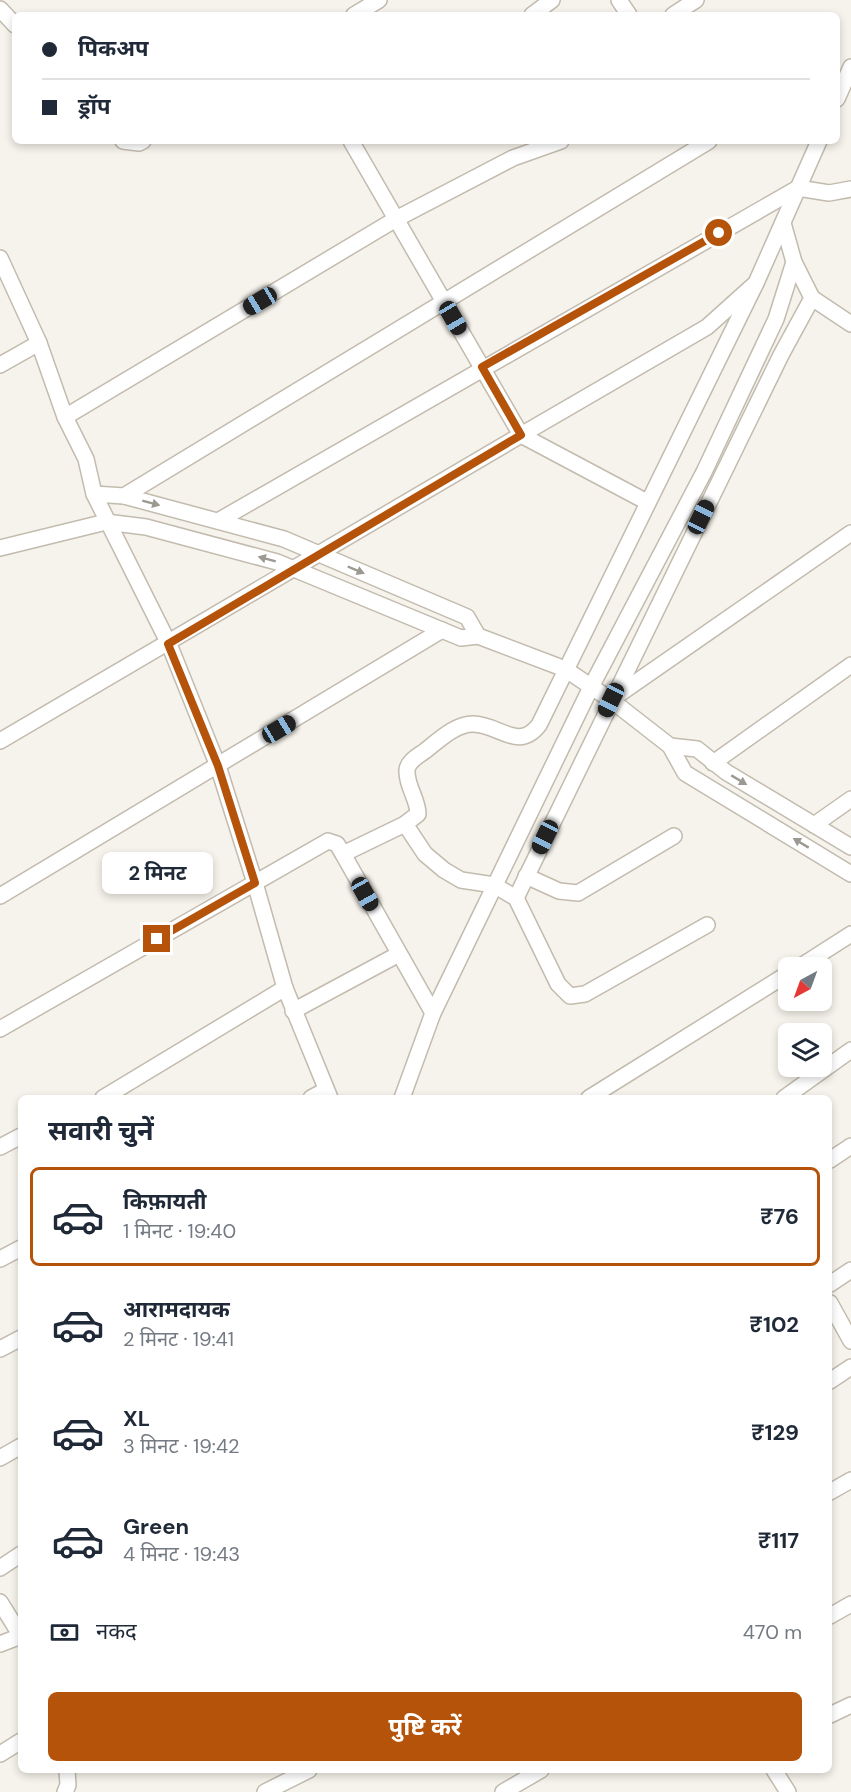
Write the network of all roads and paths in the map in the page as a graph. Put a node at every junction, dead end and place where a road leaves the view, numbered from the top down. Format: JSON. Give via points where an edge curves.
{"nodes":[{"id":1,"x":379,"y":0,"type":"edge"},
{"id":2,"x":552,"y":0,"type":"edge"},
{"id":3,"x":696,"y":0,"type":"edge"},
{"id":4,"x":0,"y":9,"type":"edge"},
{"id":5,"x":359,"y":12,"type":"edge"},
{"id":6,"x":535,"y":12,"type":"edge"},
{"id":7,"x":678,"y":12,"type":"edge"},
{"id":8,"x":12,"y":22,"type":"edge"},
{"id":9,"x":851,"y":67,"type":"edge"},
{"id":10,"x":840,"y":92,"type":"edge"},
{"id":11,"x":355,"y":144,"type":"edge"},
{"id":12,"x":553,"y":144,"type":"edge"},
{"id":13,"x":704,"y":144,"type":"edge"},
{"id":14,"x":818,"y":144,"type":"edge"},
{"id":15,"x":798,"y":188,"type":"junction"},
{"id":16,"x":851,"y":189,"type":"edge"},
{"id":17,"x":396,"y":219,"type":"junction"},
{"id":18,"x":783,"y":223,"type":"junction"},
{"id":19,"x":0,"y":258,"type":"edge"},
{"id":20,"x":794,"y":262,"type":"junction"},
{"id":21,"x":756,"y":283,"type":"junction"},
{"id":22,"x":812,"y":298,"type":"junction"},
{"id":23,"x":444,"y":302,"type":"junction"},
{"id":24,"x":851,"y":324,"type":"edge"},
{"id":25,"x":39,"y":343,"type":"junction"},
{"id":26,"x":0,"y":365,"type":"edge"},
{"id":27,"x":482,"y":367,"type":"junction"},
{"id":28,"x":65,"y":417,"type":"junction"},
{"id":29,"x":521,"y":435,"type":"junction"},
{"id":30,"x":94,"y":494,"type":"junction"},
{"id":31,"x":124,"y":496,"type":"junction"},
{"id":32,"x":647,"y":502,"type":"junction"},
{"id":33,"x":218,"y":521,"type":"junction"},
{"id":34,"x":106,"y":522,"type":"junction"},
{"id":35,"x":851,"y":533,"type":"edge"},
{"id":36,"x":0,"y":548,"type":"edge"},
{"id":37,"x":319,"y":554,"type":"junction"},
{"id":38,"x":293,"y":568,"type":"junction"},
{"id":39,"x":442,"y":630,"type":"junction"},
{"id":40,"x":478,"y":636,"type":"junction"},
{"id":41,"x":168,"y":644,"type":"junction"},
{"id":42,"x":851,"y":665,"type":"edge"},
{"id":43,"x":565,"y":669,"type":"junction"},
{"id":44,"x":591,"y":687,"type":"junction"},
{"id":45,"x":611,"y":700,"type":"junction"},
{"id":46,"x":0,"y":741,"type":"edge"},
{"id":47,"x":670,"y":746,"type":"junction"},
{"id":48,"x":713,"y":763,"type":"junction"},
{"id":49,"x":218,"y":766,"type":"junction"},
{"id":50,"x":851,"y":800,"type":"edge"},
{"id":51,"x":405,"y":824,"type":"junction"},
{"id":52,"x":814,"y":825,"type":"junction"},
{"id":53,"x":674,"y":836,"type":"dead end"},
{"id":54,"x":851,"y":847,"type":"edge"},
{"id":55,"x":343,"y":854,"type":"junction"},
{"id":56,"x":851,"y":874,"type":"edge"},
{"id":57,"x":526,"y":876,"type":"junction"},
{"id":58,"x":255,"y":883,"type":"junction"},
{"id":59,"x":494,"y":885,"type":"junction"},
{"id":60,"x":0,"y":896,"type":"edge"},
{"id":61,"x":516,"y":898,"type":"junction"},
{"id":62,"x":707,"y":925,"type":"dead end"},
{"id":63,"x":851,"y":934,"type":"edge"},
{"id":64,"x":399,"y":954,"type":"junction"},
{"id":65,"x":815,"y":957,"type":"edge"},
{"id":66,"x":778,"y":980,"type":"edge"},
{"id":67,"x":285,"y":988,"type":"junction"},
{"id":68,"x":293,"y":1011,"type":"junction"},
{"id":69,"x":433,"y":1013,"type":"junction"},
{"id":70,"x":0,"y":1029,"type":"edge"},
{"id":71,"x":851,"y":1050,"type":"edge"},
{"id":72,"x":328,"y":1094,"type":"edge"},
{"id":73,"x":108,"y":1095,"type":"edge"},
{"id":74,"x":403,"y":1095,"type":"edge"},
{"id":75,"x":594,"y":1095,"type":"edge"},
{"id":76,"x":788,"y":1095,"type":"edge"},
{"id":77,"x":18,"y":1138,"type":"edge"},
{"id":78,"x":851,"y":1146,"type":"edge"},
{"id":79,"x":0,"y":1148,"type":"edge"},
{"id":80,"x":832,"y":1159,"type":"edge"},
{"id":81,"x":18,"y":1250,"type":"edge"},
{"id":82,"x":0,"y":1259,"type":"edge"},
{"id":83,"x":851,"y":1270,"type":"edge"},
{"id":84,"x":832,"y":1283,"type":"edge"},
{"id":85,"x":832,"y":1307,"type":"edge"},
{"id":86,"x":18,"y":1340,"type":"edge"},
{"id":87,"x":851,"y":1341,"type":"edge"},
{"id":88,"x":0,"y":1349,"type":"edge"},
{"id":89,"x":851,"y":1367,"type":"edge"},
{"id":90,"x":832,"y":1380,"type":"edge"},
{"id":91,"x":18,"y":1448,"type":"edge"},
{"id":92,"x":0,"y":1458,"type":"edge"},
{"id":93,"x":851,"y":1480,"type":"edge"},
{"id":94,"x":832,"y":1491,"type":"edge"},
{"id":95,"x":18,"y":1556,"type":"edge"},
{"id":96,"x":0,"y":1568,"type":"edge"},
{"id":97,"x":0,"y":1602,"type":"edge"},
{"id":98,"x":851,"y":1604,"type":"edge"},
{"id":99,"x":832,"y":1615,"type":"edge"},
{"id":100,"x":18,"y":1631,"type":"edge"},
{"id":101,"x":18,"y":1637,"type":"edge"},
{"id":102,"x":0,"y":1644,"type":"edge"},
{"id":103,"x":851,"y":1705,"type":"edge"},
{"id":104,"x":832,"y":1714,"type":"edge"},
{"id":105,"x":18,"y":1743,"type":"edge"},
{"id":106,"x":0,"y":1754,"type":"edge"},
{"id":107,"x":303,"y":1773,"type":"edge"},
{"id":108,"x":536,"y":1773,"type":"edge"},
{"id":109,"x":776,"y":1773,"type":"edge"},
{"id":110,"x":265,"y":1792,"type":"edge"},
{"id":111,"x":503,"y":1792,"type":"edge"},
{"id":112,"x":788,"y":1792,"type":"edge"}],
"edges":[{"from":1,"to":5,"type":"street"},
{"from":2,"to":6,"type":"street"},
{"from":3,"to":7,"type":"street"},
{"from":4,"to":8,"type":"street"},
{"from":9,"to":10,"type":"street"},
{"from":11,"to":17,"type":"street"},
{"from":12,"to":17,"type":"street","via":[[513,158]]},
{"from":13,"to":23,"type":"street"},
{"from":14,"to":15,"type":"street"},
{"from":15,"to":16,"type":"street","via":[[829,193]]},
{"from":15,"to":18,"type":"street"},
{"from":15,"to":27,"type":"street"},
{"from":17,"to":23,"type":"street"},
{"from":17,"to":28,"type":"street"},
{"from":18,"to":20,"type":"street"},
{"from":18,"to":21,"type":"street"},
{"from":19,"to":25,"type":"street"},
{"from":20,"to":22,"type":"street"},
{"from":20,"to":44,"type":"street","via":[[776,319],[704,472]]},
{"from":21,"to":29,"type":"street","via":[[706,327]]},
{"from":21,"to":32,"type":"street"},
{"from":22,"to":24,"type":"street"},
{"from":22,"to":45,"type":"street"},
{"from":23,"to":27,"type":"street"},
{"from":23,"to":31,"type":"street"},
{"from":25,"to":26,"type":"street"},
{"from":25,"to":28,"type":"street"},
{"from":27,"to":29,"type":"street"},
{"from":27,"to":33,"type":"street"},
{"from":28,"to":30,"type":"street","via":[[86,459]]},
{"from":29,"to":32,"type":"street"},
{"from":29,"to":37,"type":"street"},
{"from":30,"to":31,"type":"street"},
{"from":30,"to":34,"type":"street"},
{"from":31,"to":33,"type":"street","one_way":true},
{"from":32,"to":43,"type":"street"},
{"from":33,"to":37,"type":"street","via":[[284,539]]},
{"from":34,"to":36,"type":"street"},
{"from":38,"to":34,"type":"street","one_way":true,"via":[[147,527]]},
{"from":34,"to":41,"type":"street"},
{"from":35,"to":45,"type":"street"},
{"from":37,"to":38,"type":"street"},
{"from":37,"to":40,"type":"street","one_way":true,"via":[[467,617]]},
{"from":38,"to":39,"type":"street"},
{"from":38,"to":41,"type":"street"},
{"from":39,"to":40,"type":"street","via":[[461,638]]},
{"from":39,"to":49,"type":"street"},
{"from":40,"to":43,"type":"street"},
{"from":41,"to":46,"type":"street"},
{"from":41,"to":49,"type":"street"},
{"from":42,"to":48,"type":"street"},
{"from":43,"to":44,"type":"street"},
{"from":43,"to":51,"type":"street","via":[[533,733],[517,737],[473,724],[463,725],[410,763],[407,771],[418,814]]},
{"from":44,"to":45,"type":"street"},
{"from":44,"to":59,"type":"street"},
{"from":45,"to":47,"type":"street"},
{"from":45,"to":57,"type":"street"},
{"from":47,"to":48,"type":"street","via":[[697,749]]},
{"from":56,"to":47,"type":"street","one_way":true,"via":[[685,773]]},
{"from":48,"to":52,"type":"street","one_way":true},
{"from":49,"to":58,"type":"street"},
{"from":49,"to":60,"type":"street"},
{"from":50,"to":52,"type":"street"},
{"from":51,"to":55,"type":"street"},
{"from":51,"to":59,"type":"street","via":[[425,854],[444,870],[461,880]]},
{"from":52,"to":54,"type":"street"},
{"from":53,"to":57,"type":"street","via":[[578,893],[559,891]]},
{"from":55,"to":58,"type":"street","via":[[337,844],[328,841]]},
{"from":55,"to":64,"type":"street"},
{"from":57,"to":61,"type":"street"},
{"from":58,"to":67,"type":"street"},
{"from":58,"to":70,"type":"street"},
{"from":59,"to":61,"type":"street"},
{"from":59,"to":69,"type":"street"},
{"from":61,"to":62,"type":"street","via":[[558,984],[570,996],[585,994]]},
{"from":63,"to":65,"type":"street"},
{"from":64,"to":68,"type":"street"},
{"from":64,"to":69,"type":"street"},
{"from":66,"to":75,"type":"street"},
{"from":67,"to":68,"type":"street"},
{"from":67,"to":73,"type":"street"},
{"from":68,"to":72,"type":"street"},
{"from":69,"to":74,"type":"street"},
{"from":71,"to":76,"type":"street"},
{"from":77,"to":79,"type":"street"},
{"from":78,"to":80,"type":"street"},
{"from":81,"to":82,"type":"street"},
{"from":83,"to":84,"type":"street"},
{"from":85,"to":87,"type":"street"},
{"from":86,"to":88,"type":"street"},
{"from":89,"to":90,"type":"street"},
{"from":91,"to":92,"type":"street"},
{"from":93,"to":94,"type":"street"},
{"from":95,"to":96,"type":"street"},
{"from":97,"to":100,"type":"street"},
{"from":98,"to":99,"type":"street"},
{"from":101,"to":102,"type":"street"},
{"from":103,"to":104,"type":"street"},
{"from":105,"to":106,"type":"street"},
{"from":107,"to":110,"type":"street"},
{"from":108,"to":111,"type":"street"},
{"from":109,"to":112,"type":"street"}]}
